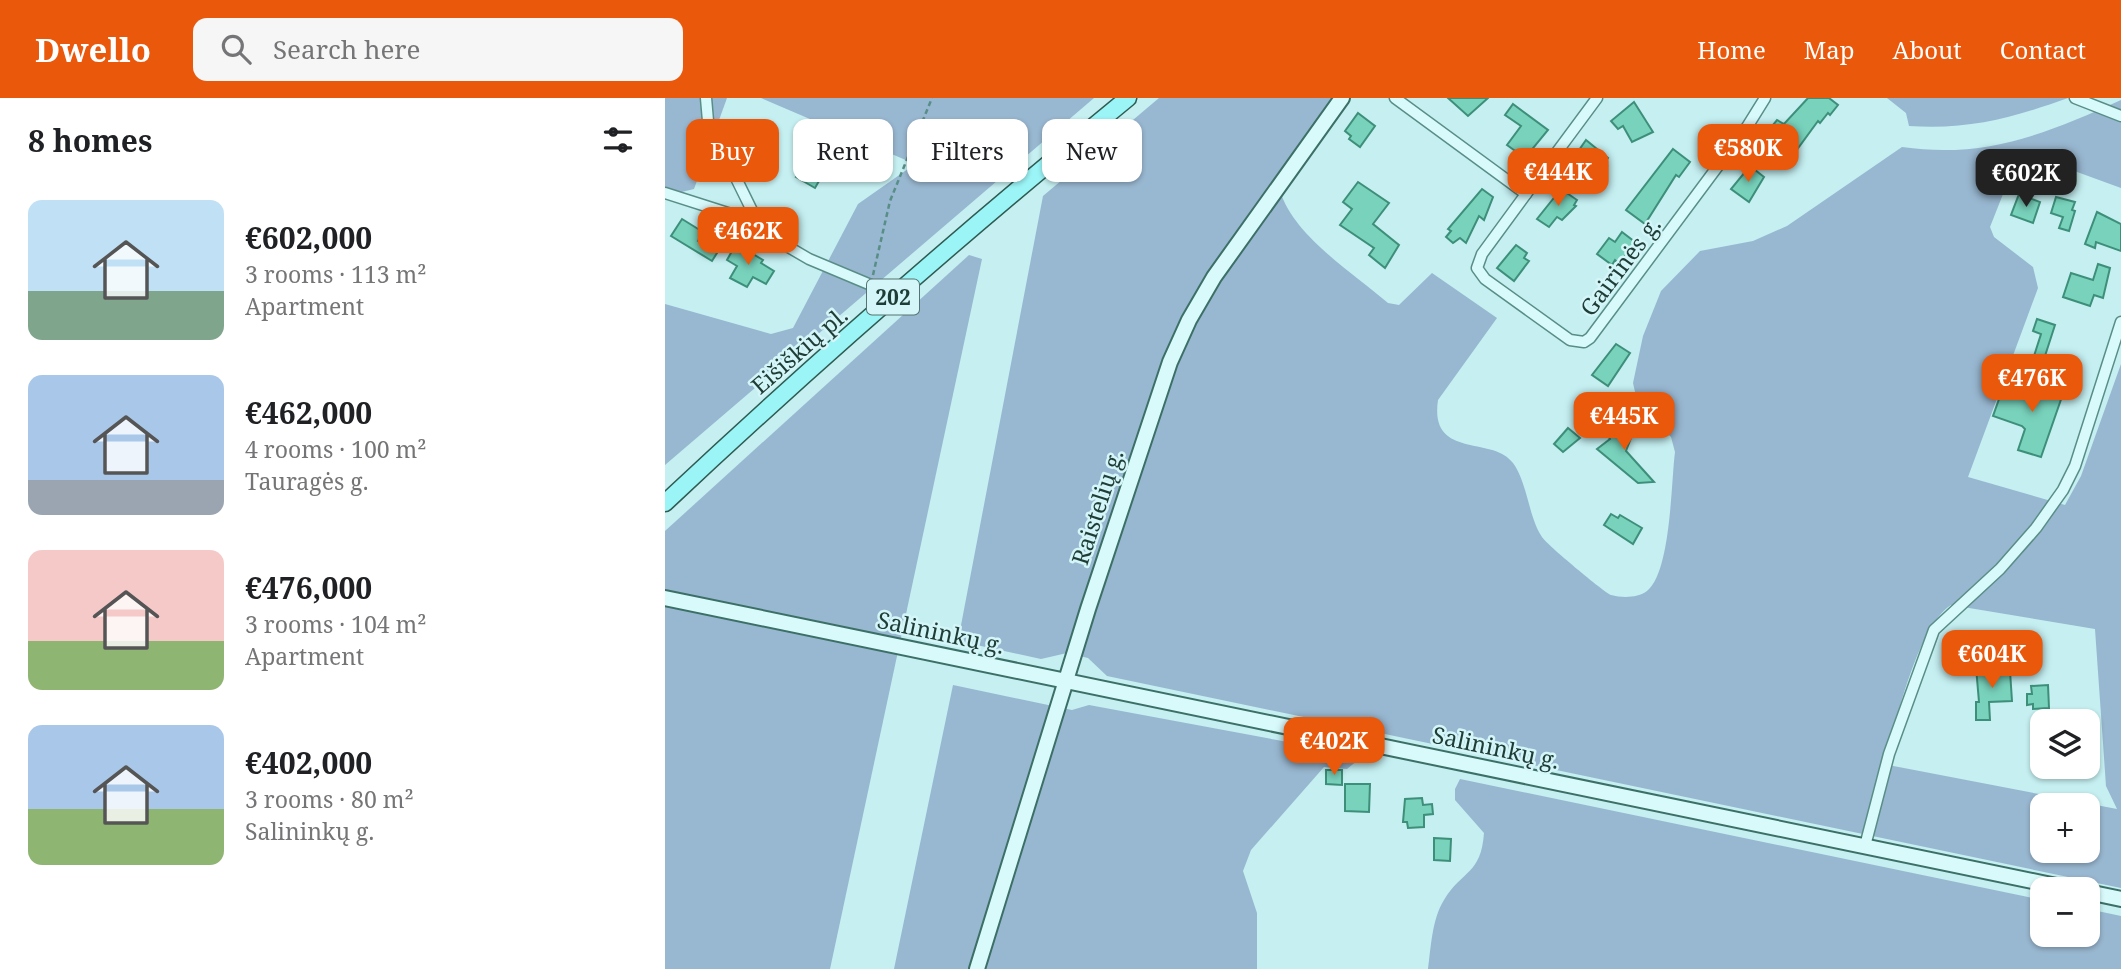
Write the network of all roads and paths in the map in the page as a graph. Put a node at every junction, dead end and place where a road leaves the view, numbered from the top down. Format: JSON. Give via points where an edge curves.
{"nodes":[{"id":1,"x":706,"y":98,"type":"edge"},
{"id":2,"x":932,"y":98,"type":"edge"},
{"id":3,"x":1128,"y":98,"type":"edge"},
{"id":4,"x":1342,"y":98,"type":"edge"},
{"id":5,"x":1395,"y":98,"type":"edge"},
{"id":6,"x":1597,"y":98,"type":"edge"},
{"id":7,"x":1765,"y":98,"type":"edge"},
{"id":8,"x":2075,"y":98,"type":"edge"},
{"id":9,"x":2121,"y":116,"type":"edge"},
{"id":10,"x":665,"y":193,"type":"edge"},
{"id":11,"x":1526,"y":194,"type":"junction"},
{"id":12,"x":762,"y":231,"type":"junction"},
{"id":13,"x":871,"y":285,"type":"junction"},
{"id":14,"x":888,"y":302,"type":"junction"},
{"id":15,"x":2121,"y":322,"type":"edge"},
{"id":16,"x":665,"y":503,"type":"edge"},
{"id":17,"x":666,"y":599,"type":"edge"},
{"id":18,"x":1066,"y":681,"type":"junction"},
{"id":19,"x":1865,"y":846,"type":"junction"},
{"id":20,"x":2030,"y":880,"type":"edge"},
{"id":21,"x":2100,"y":895,"type":"edge"},
{"id":22,"x":2121,"y":899,"type":"edge"},
{"id":23,"x":977,"y":969,"type":"edge"}],
"edges":[{"from":1,"to":12,"type":"street","via":[[708,121]]},
{"from":2,"to":13,"type":"path","via":[[890,201]]},
{"from":3,"to":14,"type":"main road","name":"Eišiškių pl.","number":"202"},
{"from":4,"to":18,"type":"main road","name":"Raistelių g.","via":[[1221,265],[1189,320],[1151,414]]},
{"from":5,"to":11,"type":"street"},
{"from":6,"to":11,"type":"street","name":"Gairinės g."},
{"from":7,"to":11,"type":"street","name":"Gairinės g.","via":[[1584,342],[1570,340],[1485,279],[1477,268],[1482,254]]},
{"from":8,"to":9,"type":"street"},
{"from":10,"to":12,"type":"street","via":[[714,206]]},
{"from":12,"to":13,"type":"street","via":[[809,259]]},
{"from":13,"to":14,"type":"street"},
{"from":14,"to":16,"type":"main road","name":"Eišiškių pl.","number":"202"},
{"from":15,"to":19,"type":"street","via":[[2075,466],[2063,490],[2000,569],[1934,630],[1889,754]]},
{"from":17,"to":18,"type":"main road","name":"Salininkų g."},
{"from":18,"to":19,"type":"main road","name":"Salininkų g."},
{"from":18,"to":23,"type":"main road","name":"Raistelių g."},
{"from":19,"to":20,"type":"main road","name":"Salininkų g."},
{"from":21,"to":22,"type":"main road"}]}
